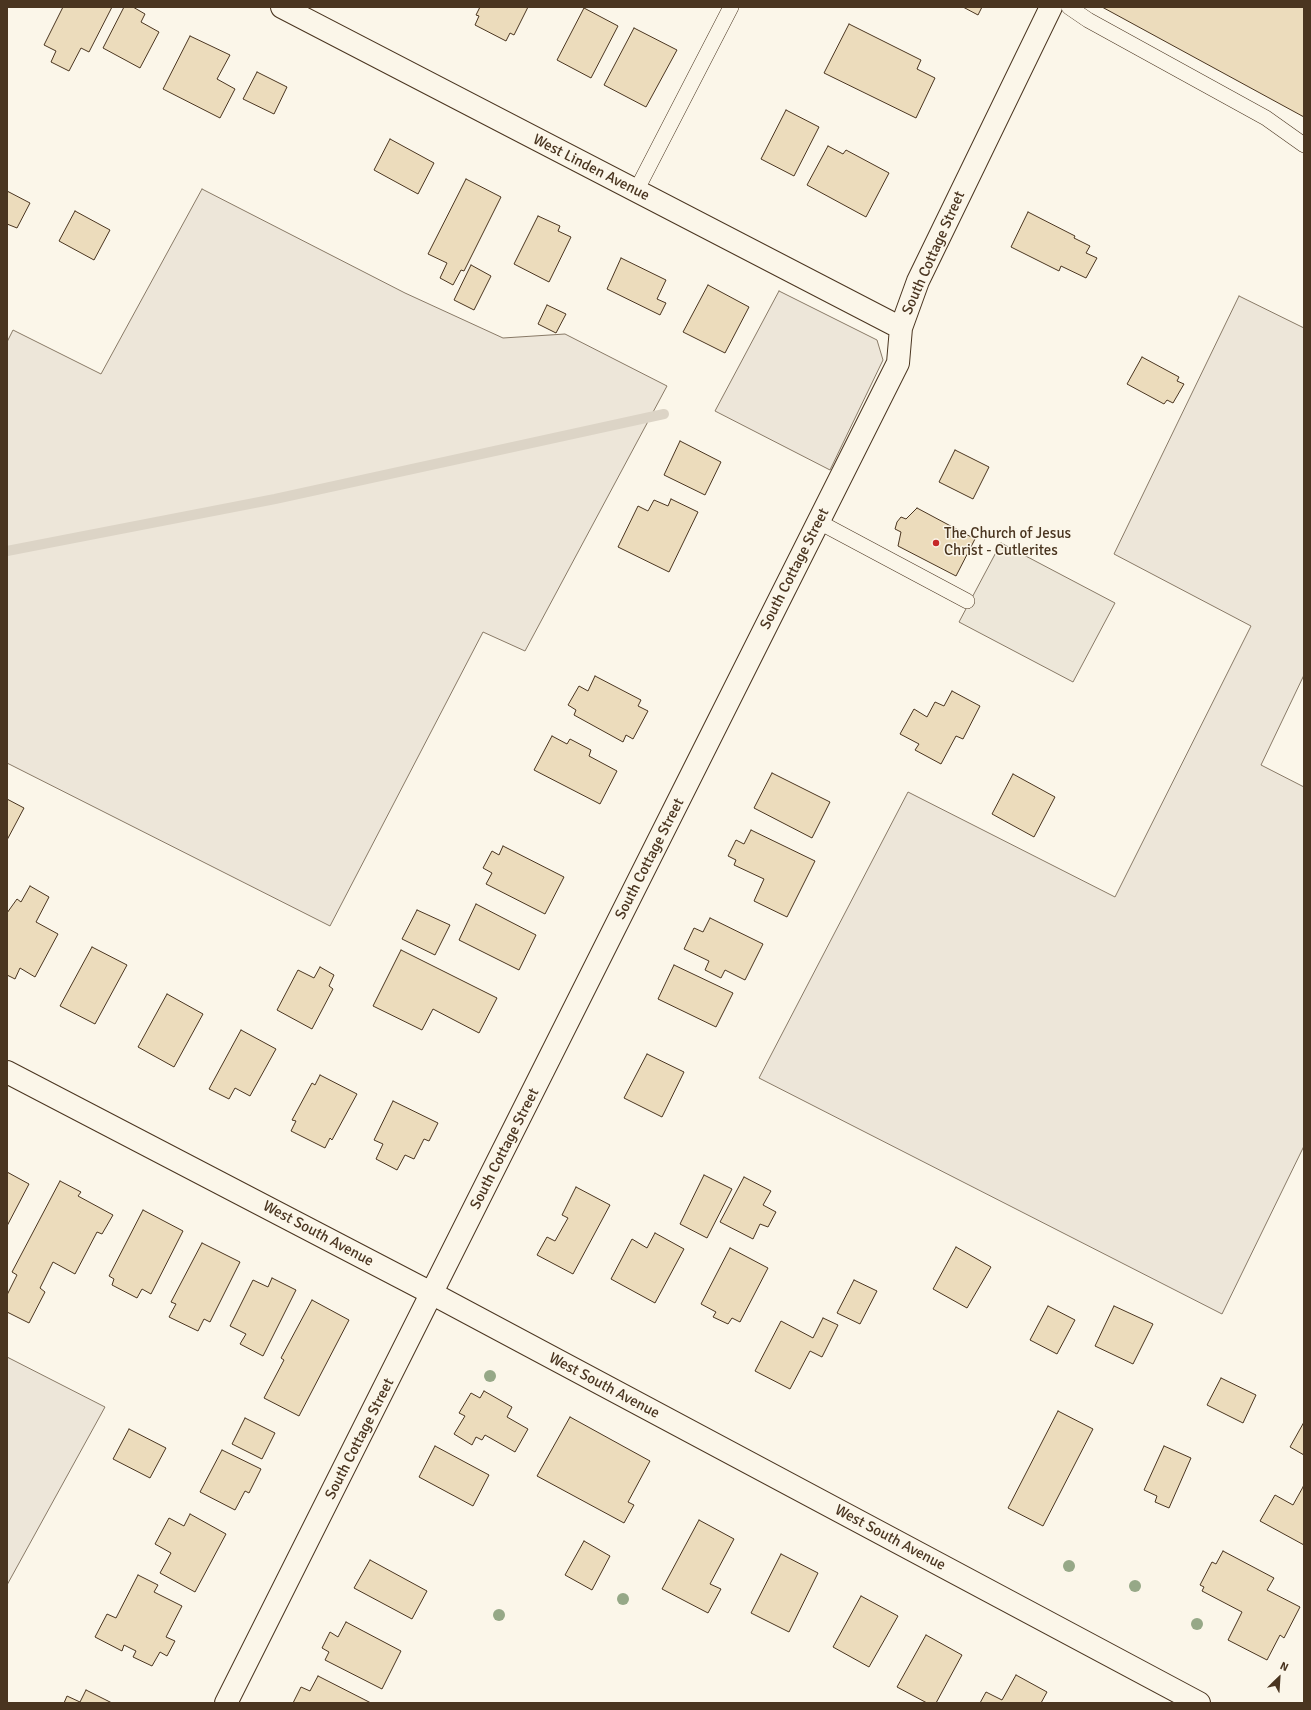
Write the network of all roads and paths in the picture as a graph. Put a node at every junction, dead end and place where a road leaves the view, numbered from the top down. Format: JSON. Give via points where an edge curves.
{"nodes":[{"id":1,"x":282,"y":7,"type":"edge"},
{"id":2,"x":731,"y":7,"type":"edge"},
{"id":3,"x":1051,"y":7,"type":"edge"},
{"id":4,"x":1069,"y":7,"type":"edge"},
{"id":5,"x":1304,"y":145,"type":"edge"},
{"id":6,"x":636,"y":191,"type":"junction"},
{"id":7,"x":901,"y":328,"type":"junction"},
{"id":8,"x":819,"y":522,"type":"junction"},
{"id":9,"x":967,"y":601,"type":"dead end"},
{"id":10,"x":7,"y":1072,"type":"edge"},
{"id":11,"x":433,"y":1294,"type":"junction"},
{"id":12,"x":226,"y":1703,"type":"edge"},
{"id":13,"x":1199,"y":1703,"type":"edge"}],
"edges":[{"from":1,"to":6,"type":"street","name":"West Linden Avenue"},
{"from":2,"to":6,"type":"lane"},
{"from":3,"to":7,"type":"street","name":"South Cottage Street","via":[[918,281]]},
{"from":4,"to":5,"type":"lane","via":[[1266,118]]},
{"from":6,"to":7,"type":"street","name":"West Linden Avenue"},
{"from":7,"to":8,"type":"street","name":"South Cottage Street","via":[[898,363]]},
{"from":8,"to":9,"type":"lane"},
{"from":8,"to":11,"type":"street","name":"South Cottage Street"},
{"from":10,"to":11,"type":"street","name":"West South Avenue"},
{"from":11,"to":12,"type":"street","name":"South Cottage Street"},
{"from":11,"to":13,"type":"street","name":"West South Avenue"}]}
